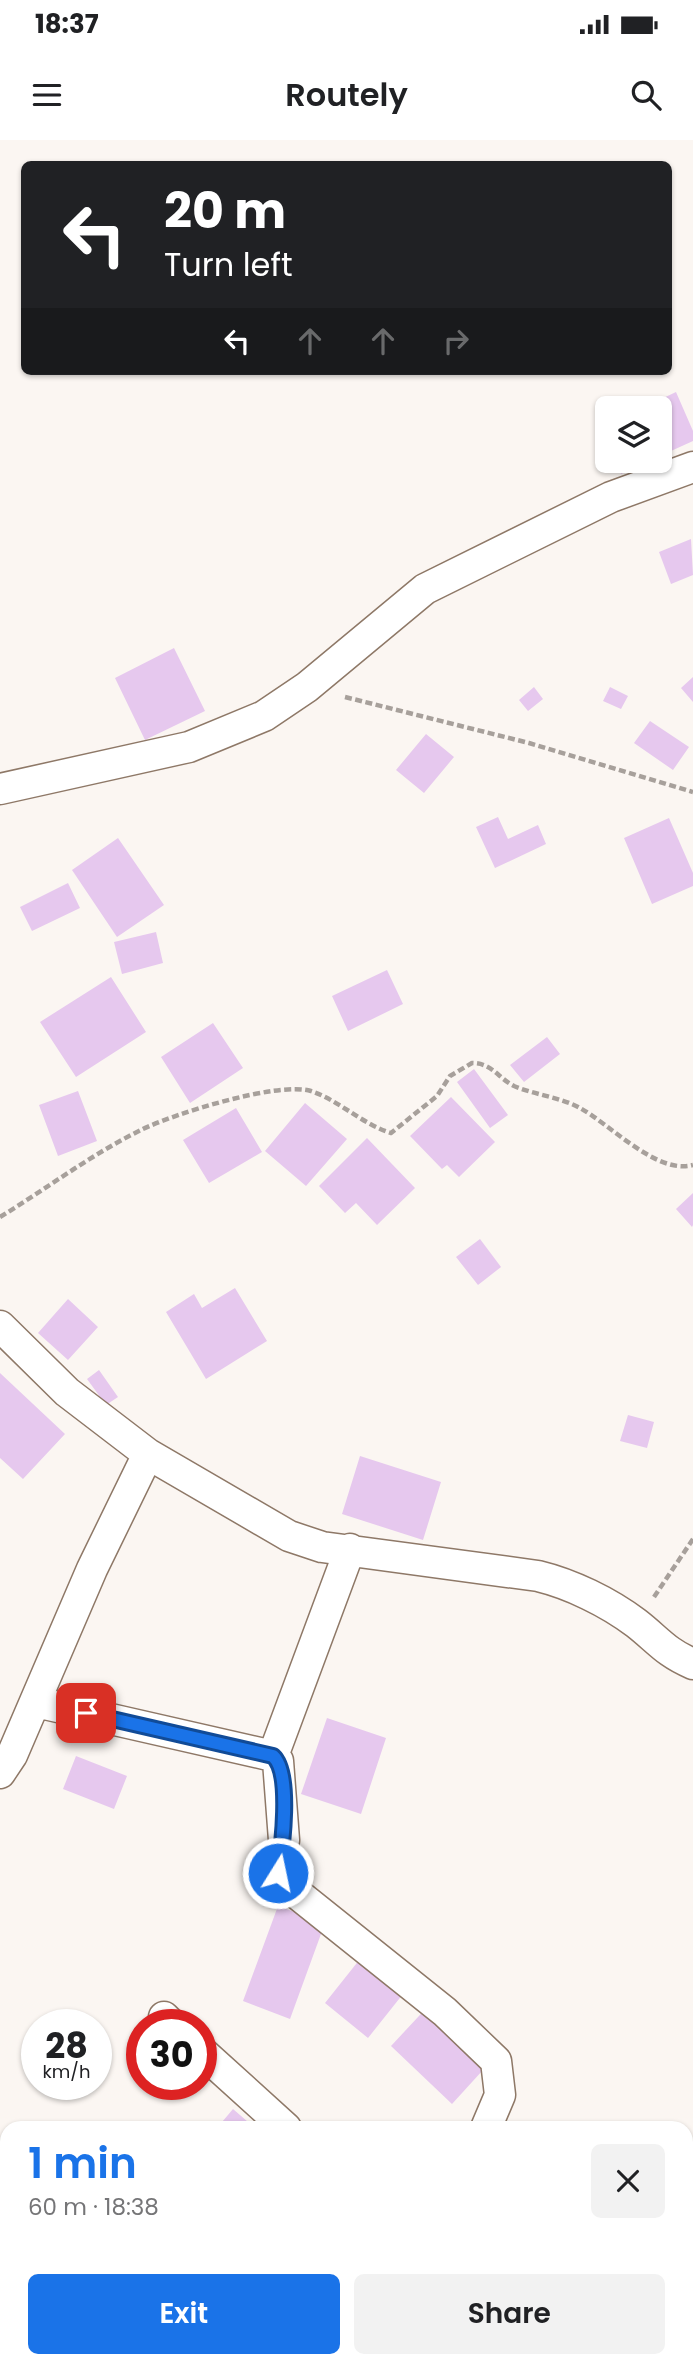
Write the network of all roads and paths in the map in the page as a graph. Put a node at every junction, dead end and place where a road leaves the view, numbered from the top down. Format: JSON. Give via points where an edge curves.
{"nodes":[{"id":1,"x":693,"y":467,"type":"edge"},
{"id":2,"x":307,"y":687,"type":"junction"},
{"id":3,"x":0,"y":789,"type":"edge"},
{"id":4,"x":693,"y":792,"type":"edge"},
{"id":5,"x":693,"y":1165,"type":"edge"},
{"id":6,"x":0,"y":1217,"type":"edge"},
{"id":7,"x":0,"y":1326,"type":"edge"},
{"id":8,"x":148,"y":1454,"type":"junction"},
{"id":9,"x":693,"y":1539,"type":"edge"},
{"id":10,"x":350,"y":1549,"type":"junction"},
{"id":11,"x":636,"y":1623,"type":"junction"},
{"id":12,"x":693,"y":1664,"type":"edge"},
{"id":13,"x":36,"y":1702,"type":"junction"},
{"id":14,"x":273,"y":1756,"type":"junction"},
{"id":15,"x":0,"y":1773,"type":"edge"},
{"id":16,"x":217,"y":2065,"type":"edge"},
{"id":17,"x":278,"y":2121,"type":"edge"},
{"id":18,"x":489,"y":2121,"type":"edge"}],
"edges":[{"from":1,"to":2,"type":"street","via":[[611,496],[425,589]]},
{"from":2,"to":3,"type":"street","via":[[264,716],[189,747]]},
{"from":2,"to":4,"type":"path","via":[[529,743]]},
{"from":5,"to":6,"type":"path","via":[[681,1168],[657,1160],[580,1108],[513,1085],[489,1066],[472,1063],[450,1076],[437,1097],[391,1133],[311,1091],[288,1087],[142,1129]]},
{"from":7,"to":8,"type":"street","via":[[67,1392]]},
{"from":8,"to":10,"type":"street","via":[[289,1536],[322,1547]]},
{"from":8,"to":13,"type":"street","via":[[92,1569]]},
{"from":9,"to":11,"type":"path"},
{"from":10,"to":11,"type":"street","via":[[565,1583]]},
{"from":10,"to":14,"type":"street"},
{"from":11,"to":12,"type":"street","via":[[653,1642]]},
{"from":13,"to":14,"type":"street"},
{"from":13,"to":15,"type":"street"},
{"from":14,"to":18,"type":"street","via":[[281,1767],[284,1840],[280,1880],[445,2012],[496,2061],[500,2095]]},
{"from":16,"to":17,"type":"street"}]}
